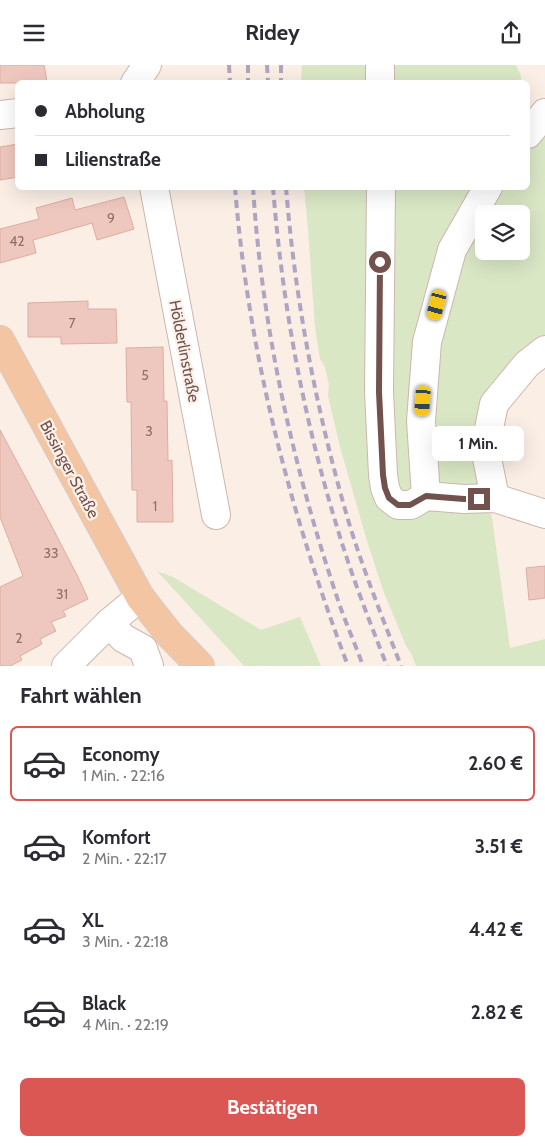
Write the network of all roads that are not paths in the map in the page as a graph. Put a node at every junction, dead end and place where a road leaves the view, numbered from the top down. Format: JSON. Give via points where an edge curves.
{"nodes":[{"id":1,"x":147,"y":65,"type":"edge"},
{"id":2,"x":380,"y":65,"type":"edge"},
{"id":3,"x":137,"y":80,"type":"edge"},
{"id":4,"x":380,"y":80,"type":"edge"},
{"id":5,"x":15,"y":113,"type":"edge"},
{"id":6,"x":545,"y":113,"type":"edge"},
{"id":7,"x":0,"y":115,"type":"edge"},
{"id":8,"x":530,"y":132,"type":"edge"},
{"id":9,"x":155,"y":190,"type":"edge"},
{"id":10,"x":381,"y":190,"type":"edge"},
{"id":11,"x":486,"y":190,"type":"edge"},
{"id":12,"x":0,"y":340,"type":"edge"},
{"id":13,"x":545,"y":350,"type":"edge"},
{"id":14,"x":426,"y":496,"type":"junction"},
{"id":15,"x":495,"y":498,"type":"junction"},
{"id":16,"x":545,"y":514,"type":"edge"},
{"id":17,"x":216,"y":515,"type":"dead end"},
{"id":18,"x":140,"y":597,"type":"junction"},
{"id":19,"x":109,"y":623,"type":"junction"},
{"id":20,"x":66,"y":666,"type":"edge"},
{"id":21,"x":149,"y":666,"type":"edge"},
{"id":22,"x":200,"y":666,"type":"edge"}],
"edges":[{"from":1,"to":3,"type":"street"},
{"from":2,"to":4,"type":"street"},
{"from":5,"to":7,"type":"street"},
{"from":6,"to":8,"type":"street"},
{"from":9,"to":17,"type":"street","name":"Hölderlinstraße"},
{"from":10,"to":14,"type":"street","via":[[379,392],[383,475],[389,498],[398,505],[410,505]]},
{"from":11,"to":14,"type":"street","via":[[452,250],[427,342],[421,421]]},
{"from":12,"to":18,"type":"main road","name":"Bissinger Straße"},
{"from":13,"to":15,"type":"street","via":[[527,364],[494,404],[485,448]]},
{"from":14,"to":15,"type":"street"},
{"from":15,"to":16,"type":"street"},
{"from":18,"to":19,"type":"street"},
{"from":18,"to":22,"type":"main road","name":"Bissinger Straße"},
{"from":19,"to":20,"type":"street"},
{"from":19,"to":21,"type":"street","via":[[123,637],[143,649]]}]}
